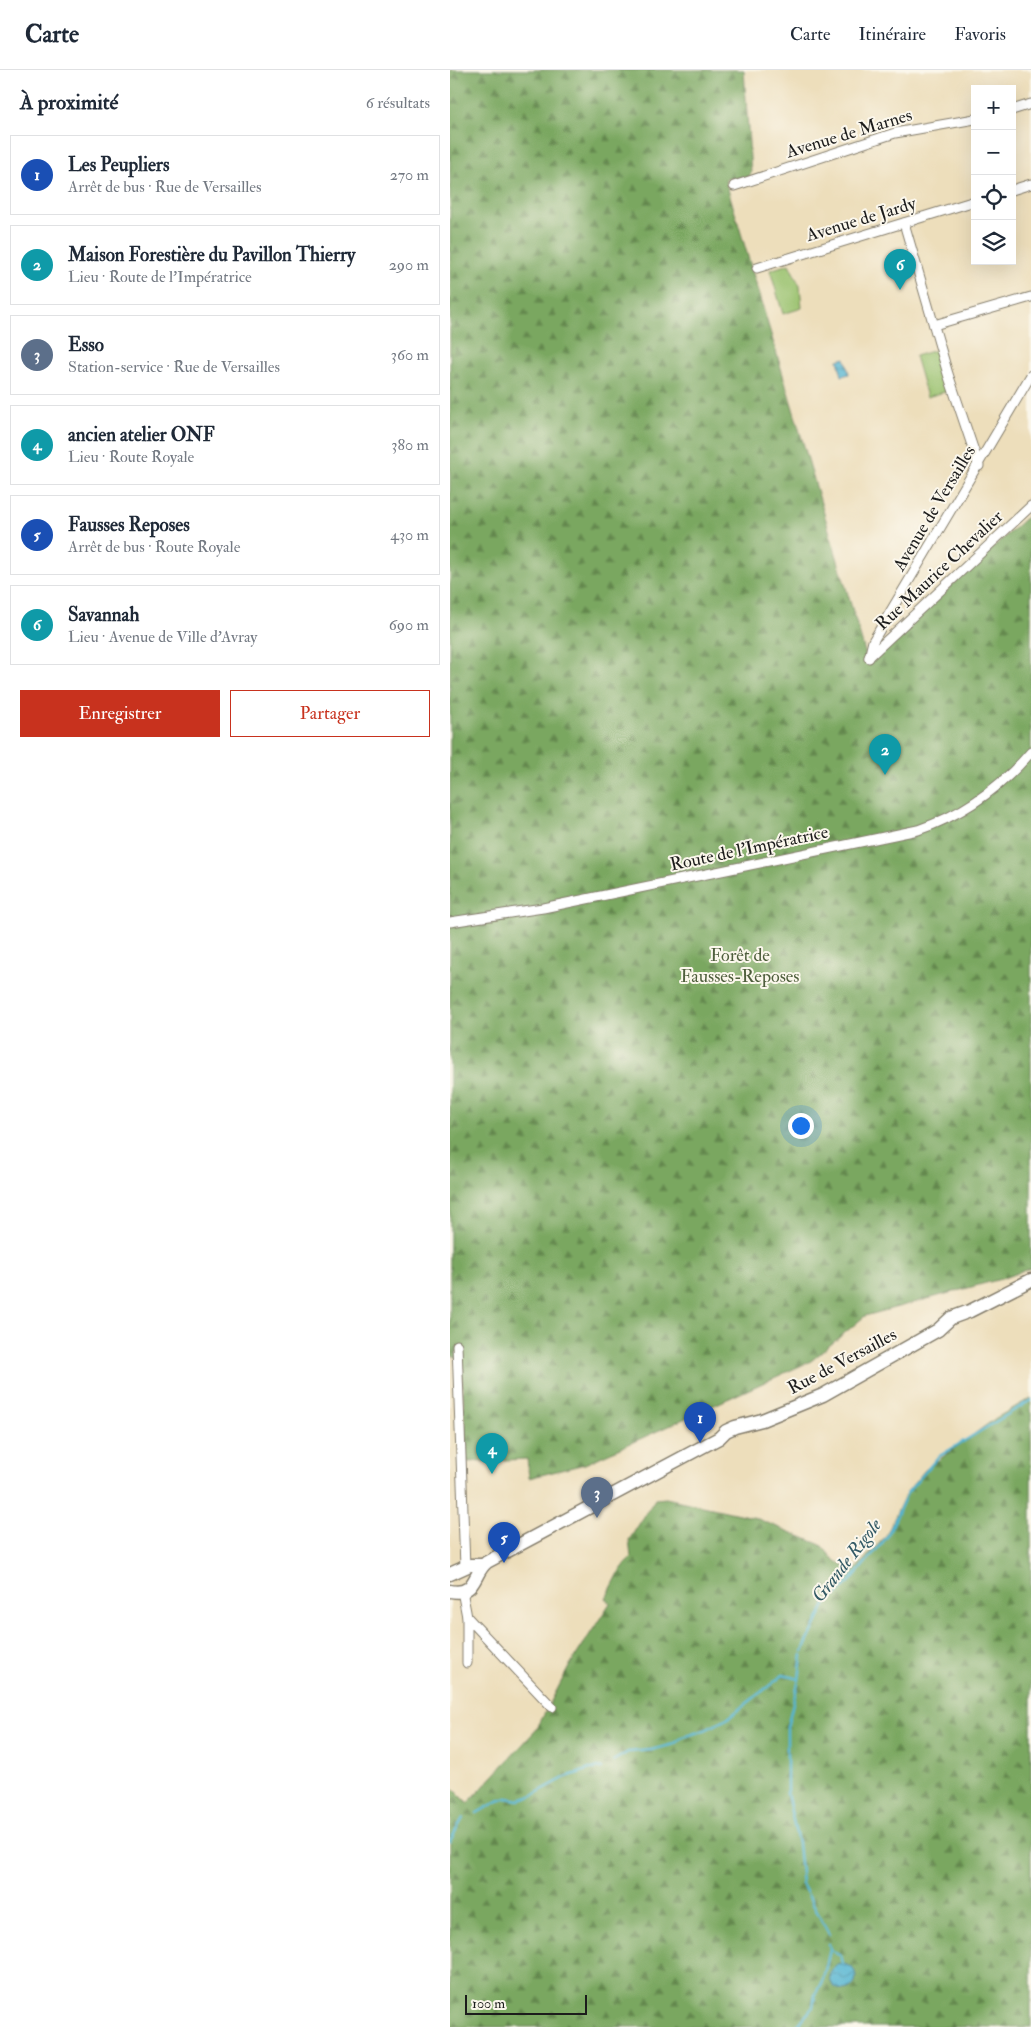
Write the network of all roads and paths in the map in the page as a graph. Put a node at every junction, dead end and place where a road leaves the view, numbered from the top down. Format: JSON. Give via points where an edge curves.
{"nodes":[{"id":1,"x":1031,"y":104,"type":"edge"},
{"id":2,"x":1016,"y":109,"type":"edge"},
{"id":3,"x":971,"y":120,"type":"edge"},
{"id":4,"x":1031,"y":184,"type":"edge"},
{"id":5,"x":734,"y":186,"type":"dead end"},
{"id":6,"x":1016,"y":189,"type":"edge"},
{"id":7,"x":971,"y":202,"type":"edge"},
{"id":8,"x":904,"y":223,"type":"junction"},
{"id":9,"x":758,"y":268,"type":"dead end"},
{"id":10,"x":1031,"y":297,"type":"edge"},
{"id":11,"x":934,"y":324,"type":"junction"},
{"id":12,"x":1031,"y":375,"type":"edge"},
{"id":13,"x":979,"y":466,"type":"junction"},
{"id":14,"x":1031,"y":506,"type":"edge"},
{"id":15,"x":869,"y":658,"type":"joint"},
{"id":16,"x":1031,"y":752,"type":"edge"},
{"id":17,"x":450,"y":922,"type":"edge"},
{"id":18,"x":1031,"y":1280,"type":"edge"},
{"id":19,"x":457,"y":1344,"type":"dead end"},
{"id":20,"x":483,"y":1565,"type":"junction"},
{"id":21,"x":465,"y":1567,"type":"junction"},
{"id":22,"x":450,"y":1574,"type":"edge"},
{"id":23,"x":467,"y":1588,"type":"junction"},
{"id":24,"x":450,"y":1592,"type":"edge"},
{"id":25,"x":466,"y":1614,"type":"junction"},
{"id":26,"x":467,"y":1663,"type":"dead end"},
{"id":27,"x":552,"y":1707,"type":"dead end"}],
"edges":[{"from":1,"to":2,"type":"street"},
{"from":3,"to":5,"type":"street","name":"Avenue de Marnes","via":[[895,133]]},
{"from":4,"to":6,"type":"street"},
{"from":7,"to":8,"type":"street","name":"Avenue de Jardy"},
{"from":8,"to":9,"type":"street","name":"Avenue de Jardy"},
{"from":8,"to":11,"type":"street"},
{"from":10,"to":11,"type":"street"},
{"from":11,"to":13,"type":"street"},
{"from":12,"to":13,"type":"street","name":"Avenue de Versailles"},
{"from":13,"to":15,"type":"street","name":"Avenue de Versailles","via":[[873,641]]},
{"from":14,"to":15,"type":"street","name":"Rue Maurice Chevalier"},
{"from":16,"to":17,"type":"street","name":"Route de l'Impératrice","via":[[992,790],[943,821],[918,830],[543,908]]},
{"from":18,"to":20,"type":"main road","name":"Rue de Versailles","via":[[970,1311],[956,1326],[938,1330],[824,1395],[762,1420],[736,1436],[719,1438]]},
{"from":19,"to":21,"type":"street"},
{"from":20,"to":21,"type":"main road"},
{"from":20,"to":23,"type":"main road","via":[[475,1583]]},
{"from":21,"to":22,"type":"main road"},
{"from":23,"to":24,"type":"main road"},
{"from":23,"to":25,"type":"street","via":[[463,1596]]},
{"from":24,"to":25,"type":"street"},
{"from":25,"to":26,"type":"street"},
{"from":25,"to":27,"type":"street"}]}
